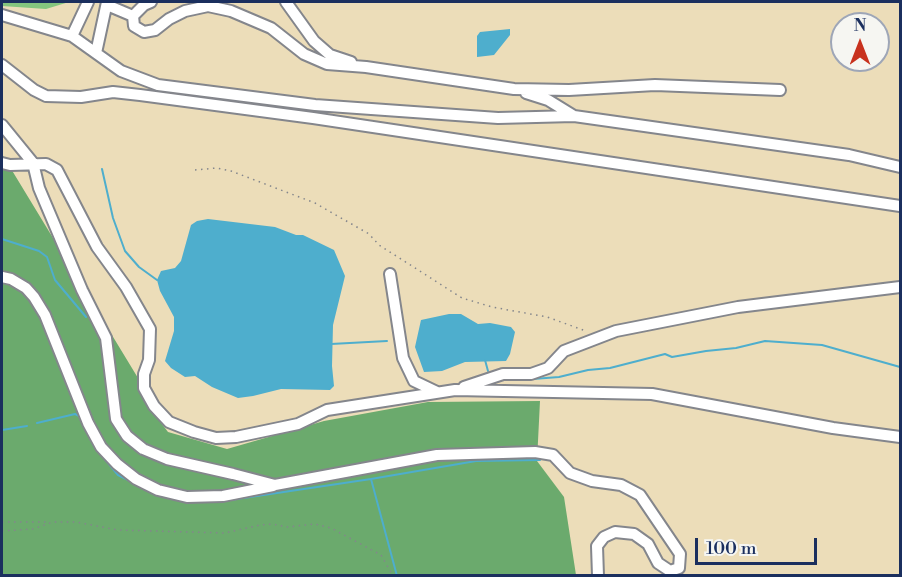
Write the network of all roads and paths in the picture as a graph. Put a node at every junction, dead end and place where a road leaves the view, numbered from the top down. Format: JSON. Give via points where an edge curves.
{"nodes":[{"id":1,"x":88,"y":2,"type":"edge"},
{"id":2,"x":151,"y":2,"type":"edge"},
{"id":3,"x":286,"y":2,"type":"edge"},
{"id":4,"x":107,"y":3,"type":"edge"},
{"id":5,"x":133,"y":16,"type":"junction"},
{"id":6,"x":4,"y":18,"type":"edge"},
{"id":7,"x":72,"y":36,"type":"junction"},
{"id":8,"x":96,"y":53,"type":"junction"},
{"id":9,"x":2,"y":65,"type":"edge"},
{"id":10,"x":366,"y":67,"type":"junction"},
{"id":11,"x":514,"y":89,"type":"junction"},
{"id":12,"x":780,"y":90,"type":"dead end"},
{"id":13,"x":574,"y":116,"type":"junction"},
{"id":14,"x":2,"y":125,"type":"edge"},
{"id":15,"x":2,"y":163,"type":"edge"},
{"id":16,"x":33,"y":163,"type":"junction"},
{"id":17,"x":900,"y":167,"type":"edge"},
{"id":18,"x":195,"y":170,"type":"dead end"},
{"id":19,"x":900,"y":206,"type":"edge"},
{"id":20,"x":390,"y":274,"type":"dead end"},
{"id":21,"x":2,"y":277,"type":"edge"},
{"id":22,"x":900,"y":287,"type":"edge"},
{"id":23,"x":601,"y":337,"type":"junction"},
{"id":24,"x":455,"y":390,"type":"junction"},
{"id":25,"x":437,"y":392,"type":"junction"},
{"id":26,"x":900,"y":437,"type":"edge"},
{"id":27,"x":275,"y":485,"type":"junction"},
{"id":28,"x":2,"y":522,"type":"edge"},
{"id":29,"x":53,"y":522,"type":"junction"},
{"id":30,"x":2,"y":531,"type":"edge"},
{"id":31,"x":683,"y":572,"type":"edge"},
{"id":32,"x":393,"y":576,"type":"edge"},
{"id":33,"x":598,"y":576,"type":"edge"}],
"edges":[{"from":1,"to":7,"type":"lane"},
{"from":2,"to":5,"type":"lane"},
{"from":3,"to":10,"type":"lane","via":[[314,41],[330,55]]},
{"from":4,"to":5,"type":"lane"},
{"from":4,"to":8,"type":"lane"},
{"from":5,"to":10,"type":"lane","via":[[134,26],[144,32],[155,30],[185,11],[208,6],[231,11],[271,28],[304,54],[327,64]]},
{"from":6,"to":7,"type":"lane"},
{"from":7,"to":8,"type":"lane"},
{"from":8,"to":13,"type":"lane","via":[[121,71],[158,85],[326,106],[498,118]]},
{"from":9,"to":19,"type":"lane","via":[[46,96],[81,98],[113,92],[140,95]]},
{"from":10,"to":11,"type":"lane"},
{"from":11,"to":12,"type":"lane","via":[[655,86]]},
{"from":11,"to":13,"type":"lane","via":[[548,100]]},
{"from":13,"to":17,"type":"lane"},
{"from":14,"to":16,"type":"lane"},
{"from":15,"to":16,"type":"lane"},
{"from":16,"to":25,"type":"lane","via":[[57,170],[97,247],[150,329],[144,388],[169,422],[216,438],[236,437],[298,424],[327,410]]},
{"from":16,"to":27,"type":"lane","via":[[39,188],[106,338],[116,419],[127,436],[143,449],[167,459]]},
{"from":18,"to":23,"type":"path","via":[[231,171],[315,203],[369,234],[379,245],[462,298],[547,316]]},
{"from":20,"to":25,"type":"lane","via":[[403,358],[414,381]]},
{"from":21,"to":27,"type":"lane","via":[[26,288],[34,297],[101,447],[136,479],[158,490],[187,497],[224,496]]},
{"from":22,"to":23,"type":"lane","via":[[738,307]]},
{"from":23,"to":24,"type":"lane","via":[[564,351],[548,368],[531,374],[503,374]]},
{"from":24,"to":25,"type":"lane"},
{"from":24,"to":26,"type":"lane","via":[[652,394]]},
{"from":27,"to":31,"type":"lane","via":[[437,455],[553,455],[570,473],[621,485],[640,495],[680,554]]},
{"from":28,"to":29,"type":"path"},
{"from":29,"to":30,"type":"path","via":[[33,530]]},
{"from":29,"to":32,"type":"path","via":[[118,530],[225,533],[260,525],[315,524],[331,528],[381,555]]},
{"from":31,"to":33,"type":"lane","via":[[670,571],[658,563],[648,544],[634,534],[615,532],[603,537],[597,546]]}]}
